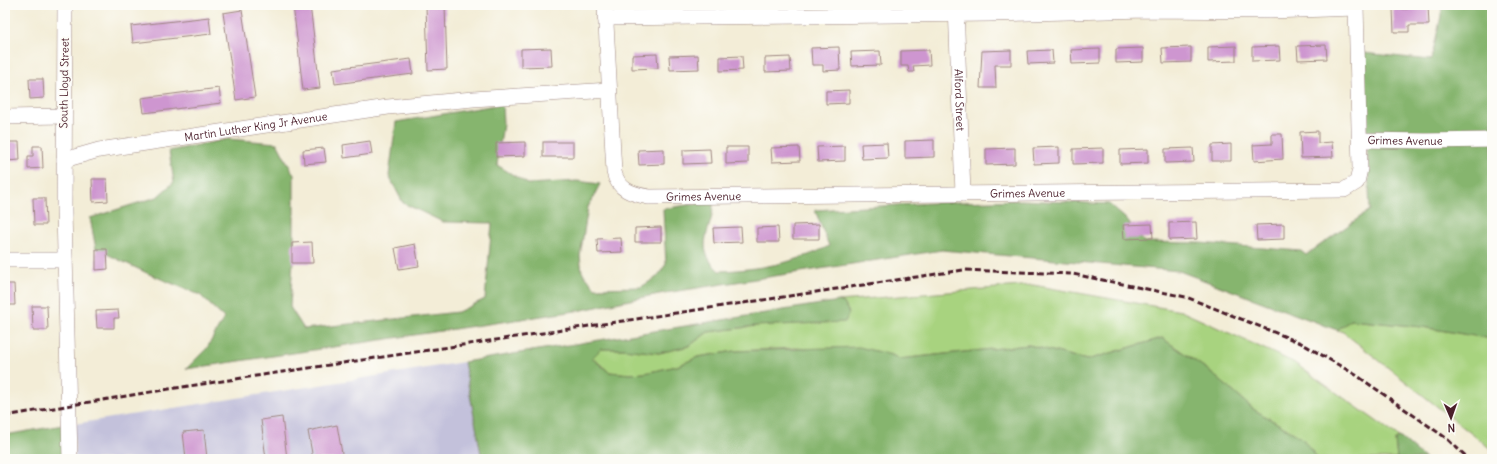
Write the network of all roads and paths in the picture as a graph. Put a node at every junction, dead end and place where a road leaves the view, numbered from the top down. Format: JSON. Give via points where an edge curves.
{"nodes":[{"id":1,"x":65,"y":5,"type":"edge"},
{"id":2,"x":1356,"y":7,"type":"edge"},
{"id":3,"x":956,"y":10,"type":"edge"},
{"id":4,"x":605,"y":12,"type":"edge"},
{"id":5,"x":609,"y":90,"type":"junction"},
{"id":6,"x":64,"y":116,"type":"junction"},
{"id":7,"x":5,"y":117,"type":"edge"},
{"id":8,"x":1360,"y":140,"type":"junction"},
{"id":9,"x":1492,"y":140,"type":"edge"},
{"id":10,"x":64,"y":160,"type":"junction"},
{"id":11,"x":963,"y":194,"type":"junction"},
{"id":12,"x":5,"y":260,"type":"edge"},
{"id":13,"x":65,"y":260,"type":"junction"},
{"id":14,"x":70,"y":459,"type":"edge"}],
"edges":[{"from":1,"to":6,"type":"street","name":"South Lloyd Street"},
{"from":2,"to":3,"type":"street","via":[[1270,11]]},
{"from":2,"to":8,"type":"street"},
{"from":3,"to":4,"type":"street"},
{"from":3,"to":11,"type":"street","name":"Alford Street"},
{"from":4,"to":5,"type":"street","name":"Grimes Avenue"},
{"from":5,"to":10,"type":"street","name":"Martin Luther King Jr Avenue","via":[[473,99],[388,108],[99,150]]},
{"from":5,"to":11,"type":"street","name":"Grimes Avenue","via":[[614,172],[621,187],[633,194],[649,197]]},
{"from":6,"to":7,"type":"street"},
{"from":6,"to":10,"type":"street","name":"South Lloyd Street"},
{"from":8,"to":9,"type":"street","name":"Grimes Avenue"},
{"from":8,"to":11,"type":"street","name":"Grimes Avenue","via":[[1360,169],[1357,182],[1344,190]]},
{"from":10,"to":13,"type":"street"},
{"from":12,"to":13,"type":"street"},
{"from":13,"to":14,"type":"street"}]}
